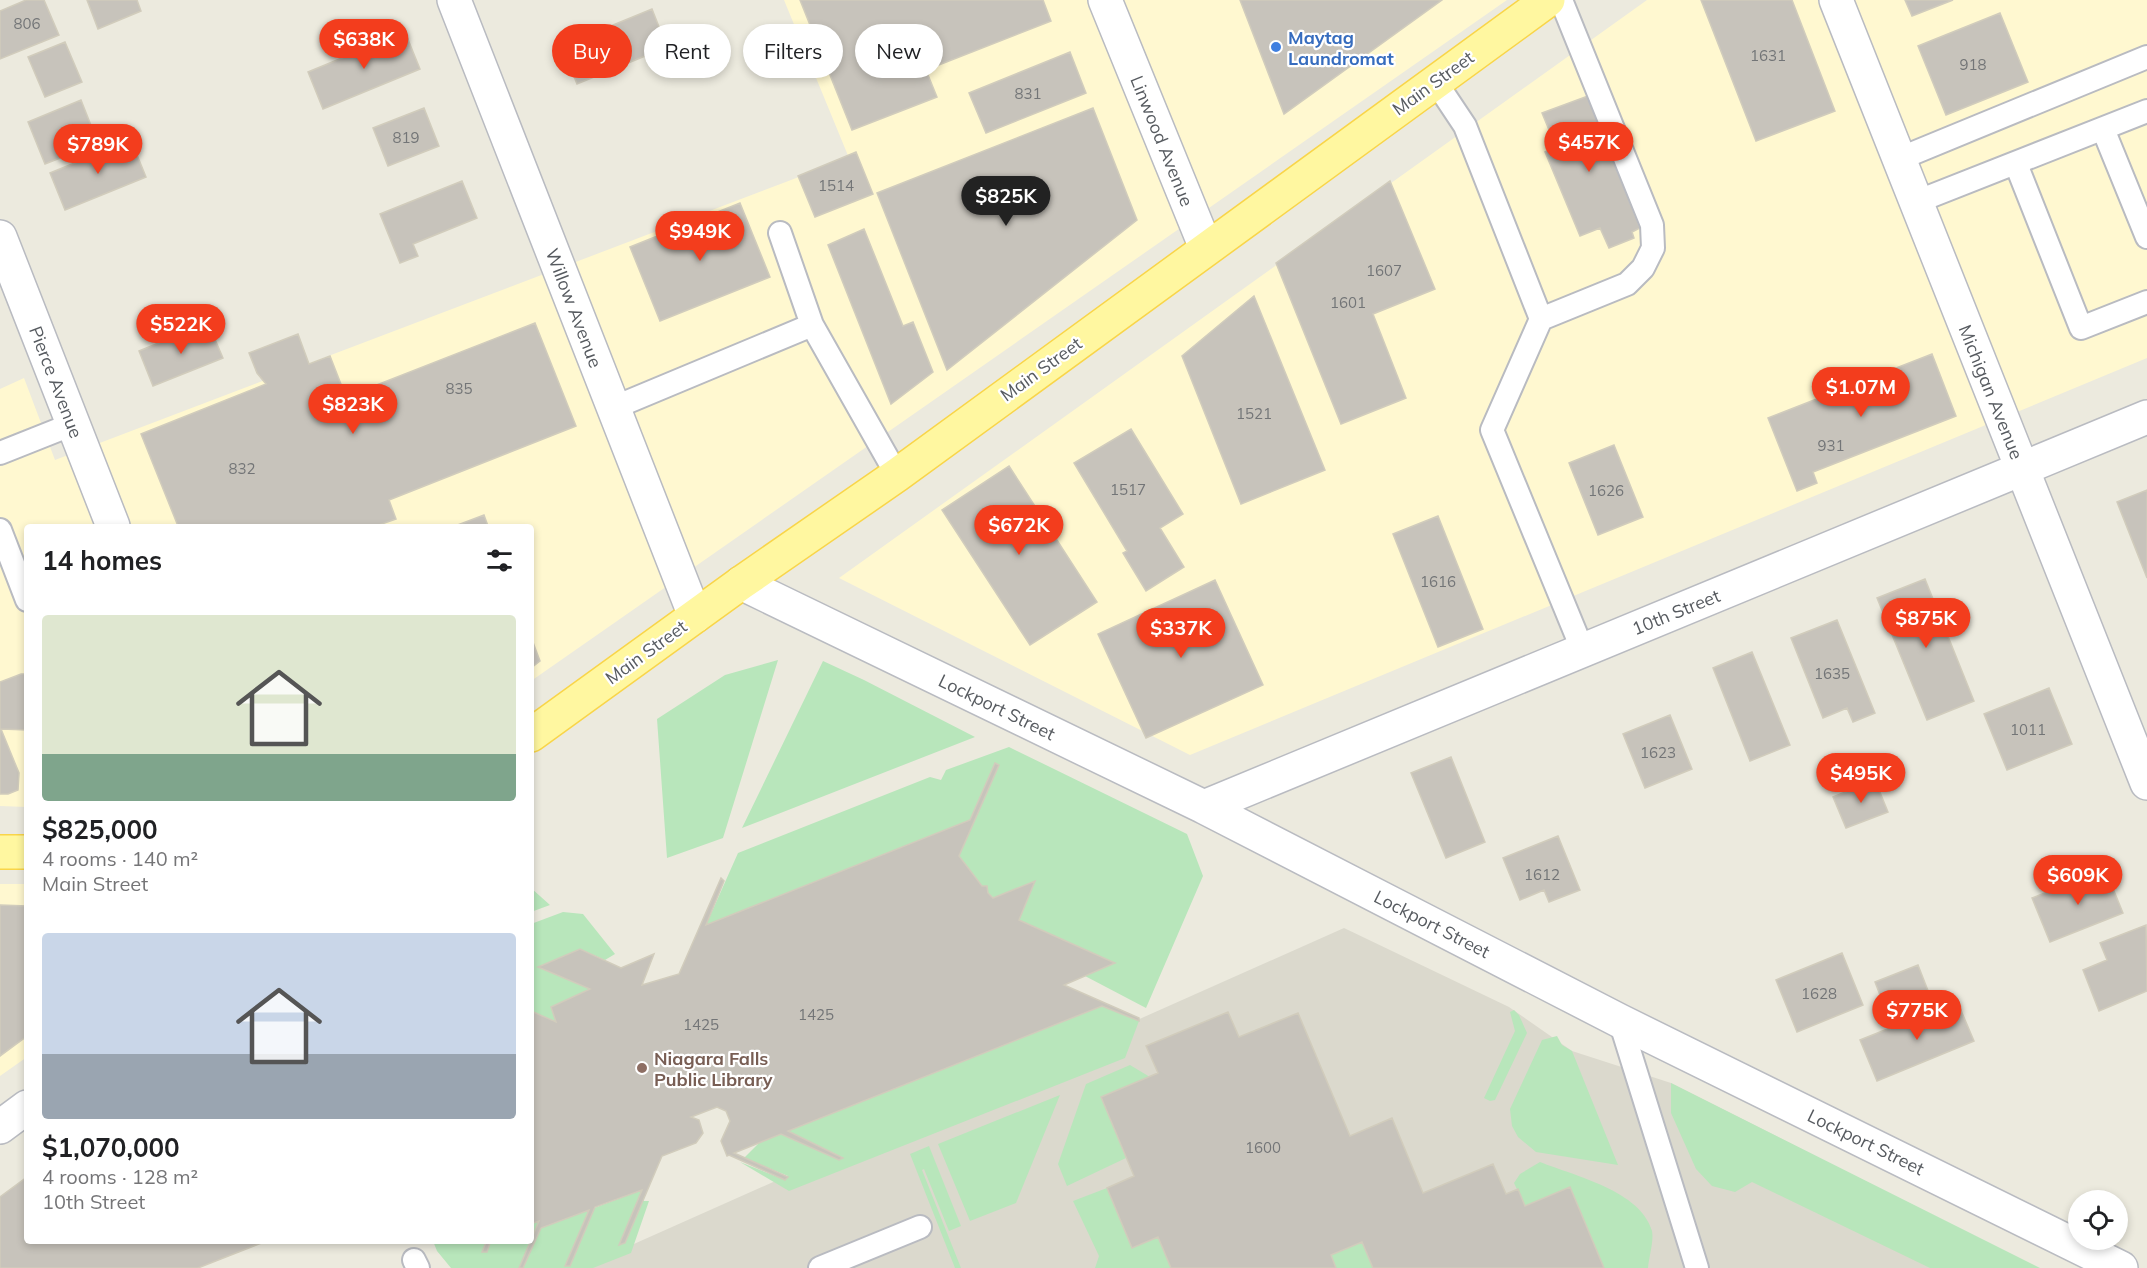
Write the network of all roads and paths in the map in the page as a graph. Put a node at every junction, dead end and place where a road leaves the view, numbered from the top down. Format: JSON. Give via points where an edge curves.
{"nodes":[{"id":1,"x":454,"y":0,"type":"edge"},
{"id":2,"x":1105,"y":0,"type":"edge"},
{"id":3,"x":1548,"y":0,"type":"edge"},
{"id":4,"x":1560,"y":0,"type":"edge"},
{"id":5,"x":1836,"y":0,"type":"edge"},
{"id":6,"x":2147,"y":57,"type":"edge"},
{"id":7,"x":1436,"y":81,"type":"junction"},
{"id":8,"x":2147,"y":111,"type":"edge"},
{"id":9,"x":2103,"y":129,"type":"junction"},
{"id":10,"x":1899,"y":159,"type":"junction"},
{"id":11,"x":2016,"y":164,"type":"junction"},
{"id":12,"x":1916,"y":202,"type":"junction"},
{"id":13,"x":780,"y":234,"type":"dead end"},
{"id":14,"x":0,"y":237,"type":"edge"},
{"id":15,"x":2147,"y":237,"type":"edge"},
{"id":16,"x":1206,"y":248,"type":"junction"},
{"id":17,"x":2147,"y":302,"type":"edge"},
{"id":18,"x":1540,"y":319,"type":"junction"},
{"id":19,"x":812,"y":325,"type":"junction"},
{"id":20,"x":614,"y":408,"type":"junction"},
{"id":21,"x":2147,"y":417,"type":"edge"},
{"id":22,"x":73,"y":424,"type":"junction"},
{"id":23,"x":0,"y":453,"type":"edge"},
{"id":24,"x":2022,"y":469,"type":"junction"},
{"id":25,"x":897,"y":475,"type":"junction"},
{"id":26,"x":112,"y":524,"type":"edge"},
{"id":27,"x":0,"y":530,"type":"edge"},
{"id":28,"x":741,"y":583,"type":"junction"},
{"id":29,"x":24,"y":592,"type":"edge"},
{"id":30,"x":695,"y":616,"type":"junction"},
{"id":31,"x":1583,"y":651,"type":"junction"},
{"id":32,"x":534,"y":733,"type":"edge"},
{"id":33,"x":2147,"y":783,"type":"edge"},
{"id":34,"x":1204,"y":807,"type":"junction"},
{"id":35,"x":0,"y":852,"type":"edge"},
{"id":36,"x":24,"y":852,"type":"edge"},
{"id":37,"x":1620,"y":1021,"type":"junction"},
{"id":38,"x":24,"y":1109,"type":"edge"},
{"id":39,"x":0,"y":1127,"type":"edge"},
{"id":40,"x":920,"y":1227,"type":"dead end"},
{"id":41,"x":820,"y":1268,"type":"edge"},
{"id":42,"x":1697,"y":1268,"type":"edge"},
{"id":43,"x":2121,"y":1268,"type":"edge"}],
"edges":[{"from":1,"to":20,"type":"street","name":"Willow Avenue"},
{"from":2,"to":16,"type":"street","name":"Linwood Avenue"},
{"from":3,"to":7,"type":"main road","name":"Main Street"},
{"from":4,"to":18,"type":"lane","via":[[1652,225],[1653,249],[1643,268],[1627,284]]},
{"from":5,"to":10,"type":"street","name":"Michigan Avenue"},
{"from":6,"to":10,"type":"lane"},
{"from":7,"to":16,"type":"main road","name":"Main Street"},
{"from":7,"to":18,"type":"lane","via":[[1465,126]]},
{"from":8,"to":9,"type":"lane"},
{"from":9,"to":11,"type":"lane"},
{"from":9,"to":15,"type":"lane"},
{"from":10,"to":12,"type":"street","name":"Michigan Avenue"},
{"from":11,"to":12,"type":"lane"},
{"from":11,"to":17,"type":"lane","via":[[2081,328]]},
{"from":12,"to":24,"type":"street","name":"Michigan Avenue"},
{"from":13,"to":19,"type":"lane"},
{"from":14,"to":22,"type":"street","name":"Pierce Avenue"},
{"from":16,"to":25,"type":"main road","name":"Main Street"},
{"from":18,"to":31,"type":"lane","via":[[1492,430]]},
{"from":19,"to":20,"type":"lane"},
{"from":19,"to":25,"type":"lane"},
{"from":20,"to":30,"type":"street","name":"Willow Avenue"},
{"from":21,"to":24,"type":"street","name":"10th Street"},
{"from":22,"to":23,"type":"lane"},
{"from":22,"to":26,"type":"street","name":"Pierce Avenue"},
{"from":24,"to":31,"type":"street","name":"10th Street"},
{"from":24,"to":33,"type":"street","name":"Michigan Avenue"},
{"from":25,"to":28,"type":"main road","name":"Main Street"},
{"from":27,"to":29,"type":"lane"},
{"from":28,"to":30,"type":"main road","name":"Main Street"},
{"from":28,"to":34,"type":"street","name":"Lockport Street"},
{"from":30,"to":32,"type":"main road","name":"Main Street"},
{"from":31,"to":34,"type":"street","name":"10th Street"},
{"from":34,"to":37,"type":"street","name":"Lockport Street"},
{"from":35,"to":36,"type":"main road"},
{"from":37,"to":42,"type":"lane"},
{"from":37,"to":43,"type":"street","name":"Lockport Street"},
{"from":38,"to":39,"type":"street"},
{"from":40,"to":41,"type":"lane"}]}
